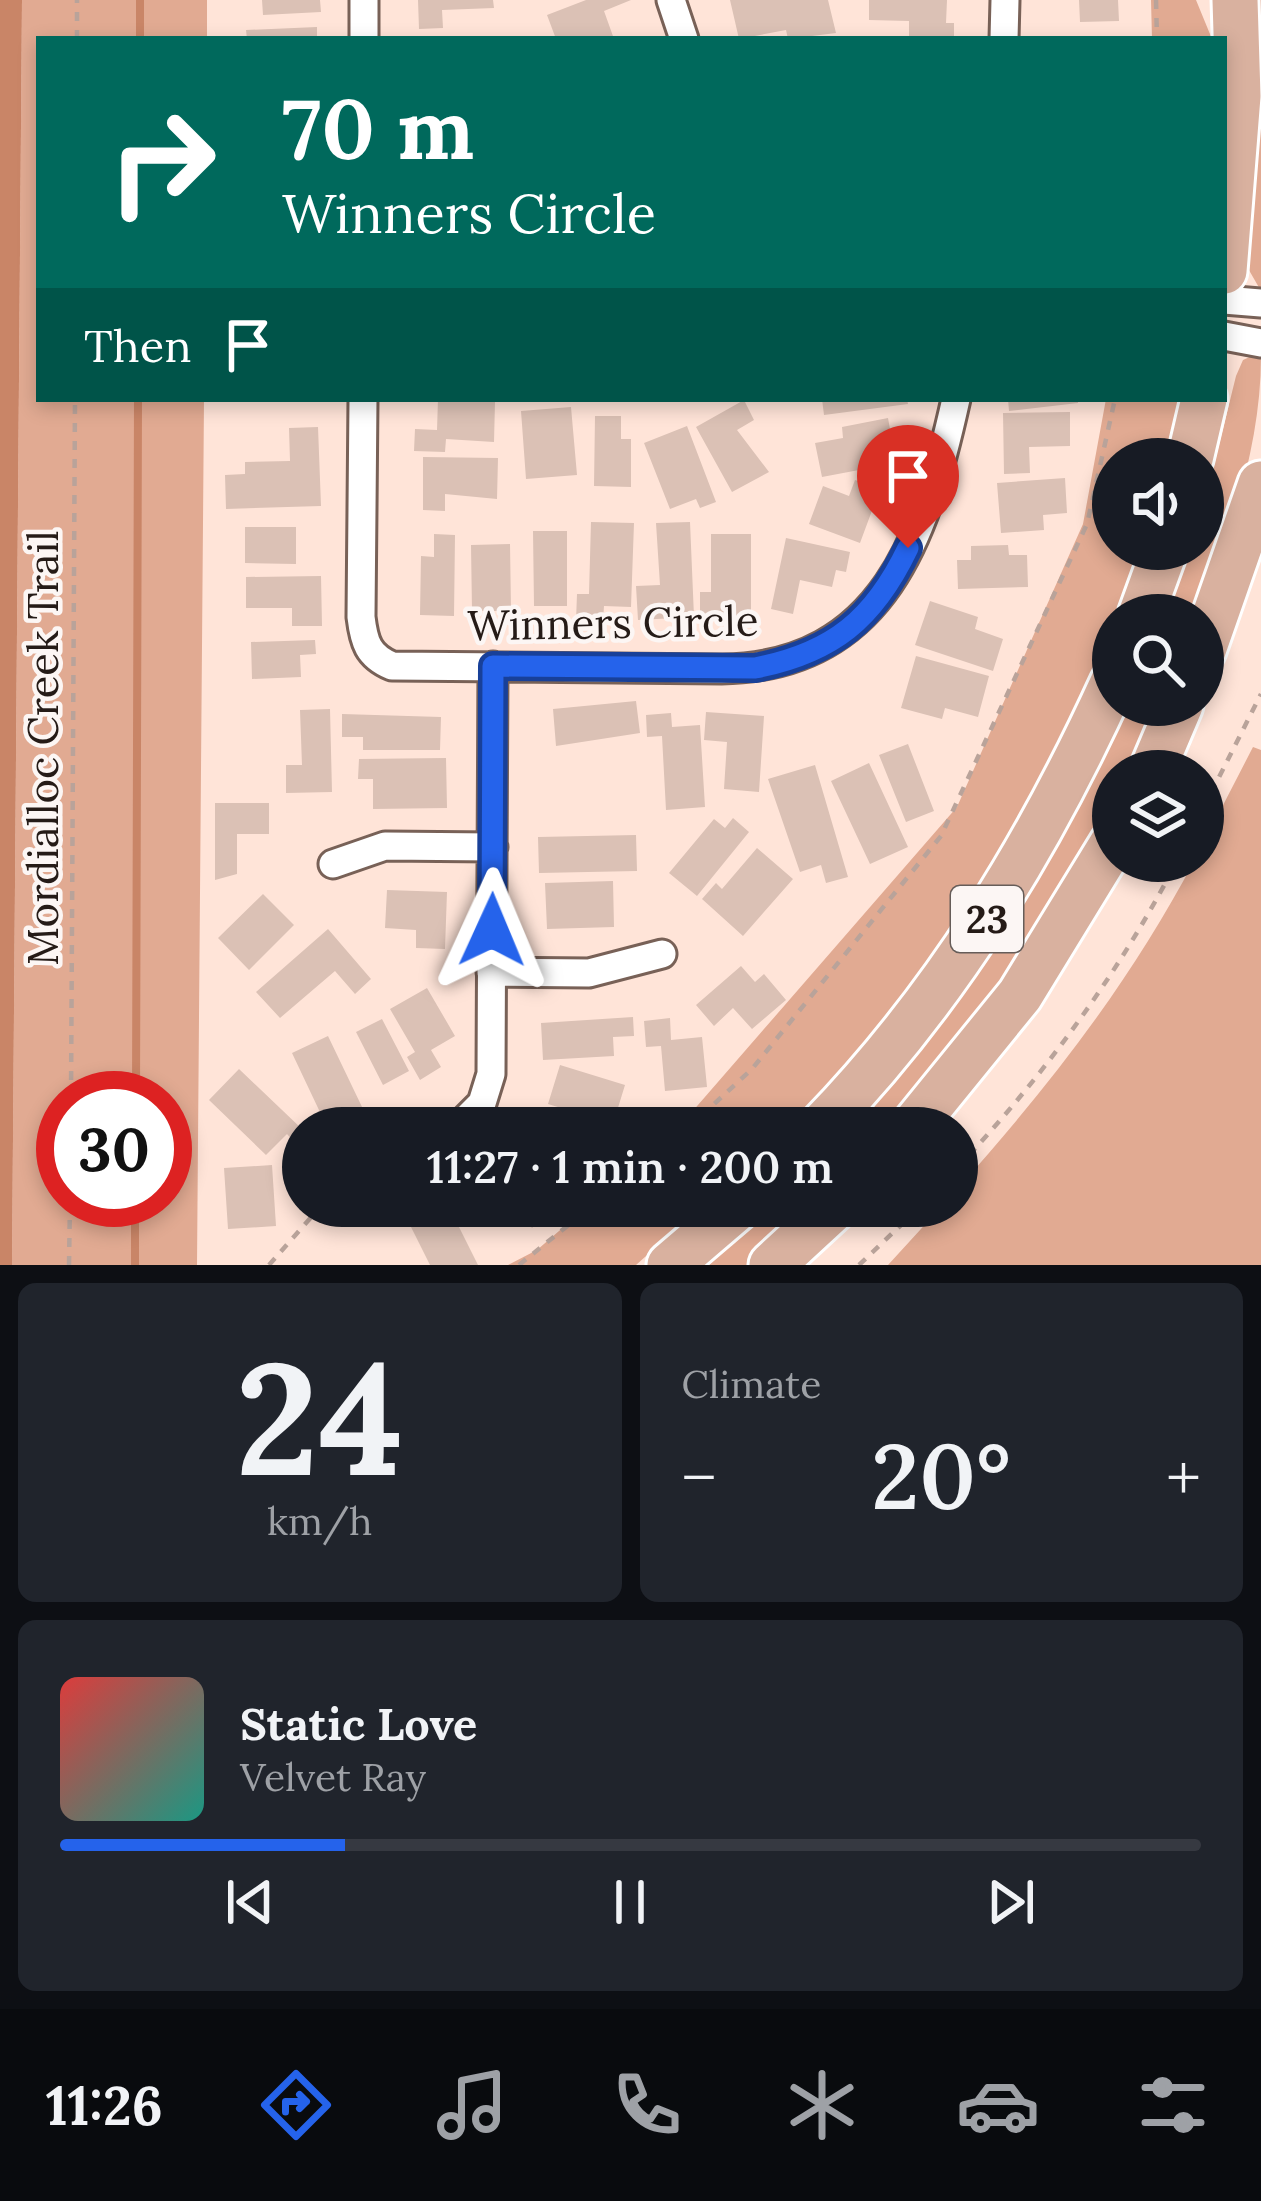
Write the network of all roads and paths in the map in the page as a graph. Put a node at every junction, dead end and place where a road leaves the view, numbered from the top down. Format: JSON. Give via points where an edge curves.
{"nodes":[{"id":1,"x":77,"y":0,"type":"edge"},
{"id":2,"x":364,"y":0,"type":"edge"},
{"id":3,"x":671,"y":0,"type":"edge"},
{"id":4,"x":1005,"y":0,"type":"edge"},
{"id":5,"x":1156,"y":0,"type":"edge"},
{"id":6,"x":1235,"y":0,"type":"edge"},
{"id":7,"x":76,"y":36,"type":"edge"},
{"id":8,"x":364,"y":36,"type":"edge"},
{"id":9,"x":683,"y":36,"type":"edge"},
{"id":10,"x":1004,"y":36,"type":"edge"},
{"id":11,"x":1157,"y":36,"type":"edge"},
{"id":12,"x":1227,"y":234,"type":"edge"},
{"id":13,"x":1227,"y":299,"type":"edge"},
{"id":14,"x":1261,"y":303,"type":"edge"},
{"id":15,"x":1227,"y":337,"type":"edge"},
{"id":16,"x":1261,"y":343,"type":"edge"},
{"id":17,"x":75,"y":402,"type":"edge"},
{"id":18,"x":363,"y":402,"type":"edge"},
{"id":19,"x":955,"y":402,"type":"edge"},
{"id":20,"x":1114,"y":402,"type":"edge"},
{"id":21,"x":1203,"y":402,"type":"edge"},
{"id":22,"x":1195,"y":438,"type":"edge"},
{"id":23,"x":1261,"y":484,"type":"edge"},
{"id":24,"x":1223,"y":594,"type":"edge"},
{"id":25,"x":493,"y":666,"type":"junction"},
{"id":26,"x":1261,"y":694,"type":"edge"},
{"id":27,"x":1093,"y":726,"type":"edge"},
{"id":28,"x":1224,"y":767,"type":"edge"},
{"id":29,"x":493,"y":847,"type":"junction"},
{"id":30,"x":333,"y":864,"type":"dead end"},
{"id":31,"x":1092,"y":877,"type":"edge"},
{"id":32,"x":1166,"y":882,"type":"edge"},
{"id":33,"x":662,"y":954,"type":"dead end"},
{"id":34,"x":491,"y":972,"type":"junction"},
{"id":35,"x":70,"y":1071,"type":"edge"},
{"id":36,"x":478,"y":1107,"type":"edge"},
{"id":37,"x":711,"y":1107,"type":"edge"},
{"id":38,"x":839,"y":1107,"type":"edge"},
{"id":39,"x":929,"y":1107,"type":"edge"},
{"id":40,"x":978,"y":1146,"type":"edge"},
{"id":41,"x":70,"y":1227,"type":"edge"},
{"id":42,"x":302,"y":1227,"type":"edge"},
{"id":43,"x":566,"y":1227,"type":"edge"},
{"id":44,"x":714,"y":1227,"type":"edge"},
{"id":45,"x":813,"y":1227,"type":"edge"},
{"id":46,"x":899,"y":1227,"type":"edge"},
{"id":47,"x":69,"y":1265,"type":"edge"},
{"id":48,"x":269,"y":1265,"type":"edge"},
{"id":49,"x":519,"y":1265,"type":"edge"},
{"id":50,"x":670,"y":1265,"type":"edge"},
{"id":51,"x":772,"y":1265,"type":"edge"},
{"id":52,"x":860,"y":1265,"type":"edge"}],
"edges":[{"from":1,"to":7,"type":"path"},
{"from":2,"to":8,"type":"street"},
{"from":3,"to":9,"type":"street"},
{"from":4,"to":10,"type":"street"},
{"from":5,"to":11,"type":"path"},
{"from":6,"to":12,"type":"main road","via":[[1238,96]]},
{"from":13,"to":14,"type":"street"},
{"from":15,"to":16,"type":"street"},
{"from":17,"to":35,"type":"path","name":"Mordialloc Creek Trail"},
{"from":18,"to":25,"type":"street","name":"Winners Circle","via":[[368,651],[392,666]]},
{"from":19,"to":25,"type":"street","name":"Winners Circle","via":[[939,477],[896,573],[863,617],[814,654],[755,668]]},
{"from":20,"to":37,"type":"path","via":[[1087,524],[941,836],[752,1069]]},
{"from":21,"to":22,"type":"main road"},
{"from":23,"to":24,"type":"main road"},
{"from":25,"to":29,"type":"street"},
{"from":26,"to":28,"type":"path"},
{"from":27,"to":38,"type":"main road","number":"23","via":[[976,935],[903,1037]]},
{"from":29,"to":30,"type":"street","via":[[385,846]]},
{"from":29,"to":34,"type":"street"},
{"from":31,"to":39,"type":"main road","number":"23","via":[[1020,994]]},
{"from":32,"to":40,"type":"path","via":[[1136,940]]},
{"from":33,"to":34,"type":"street","via":[[589,973]]},
{"from":34,"to":36,"type":"street","via":[[491,1074]]},
{"from":41,"to":47,"type":"path"},
{"from":42,"to":48,"type":"path"},
{"from":43,"to":49,"type":"path"},
{"from":44,"to":50,"type":"main road"},
{"from":45,"to":51,"type":"main road"},
{"from":46,"to":52,"type":"path"}]}
